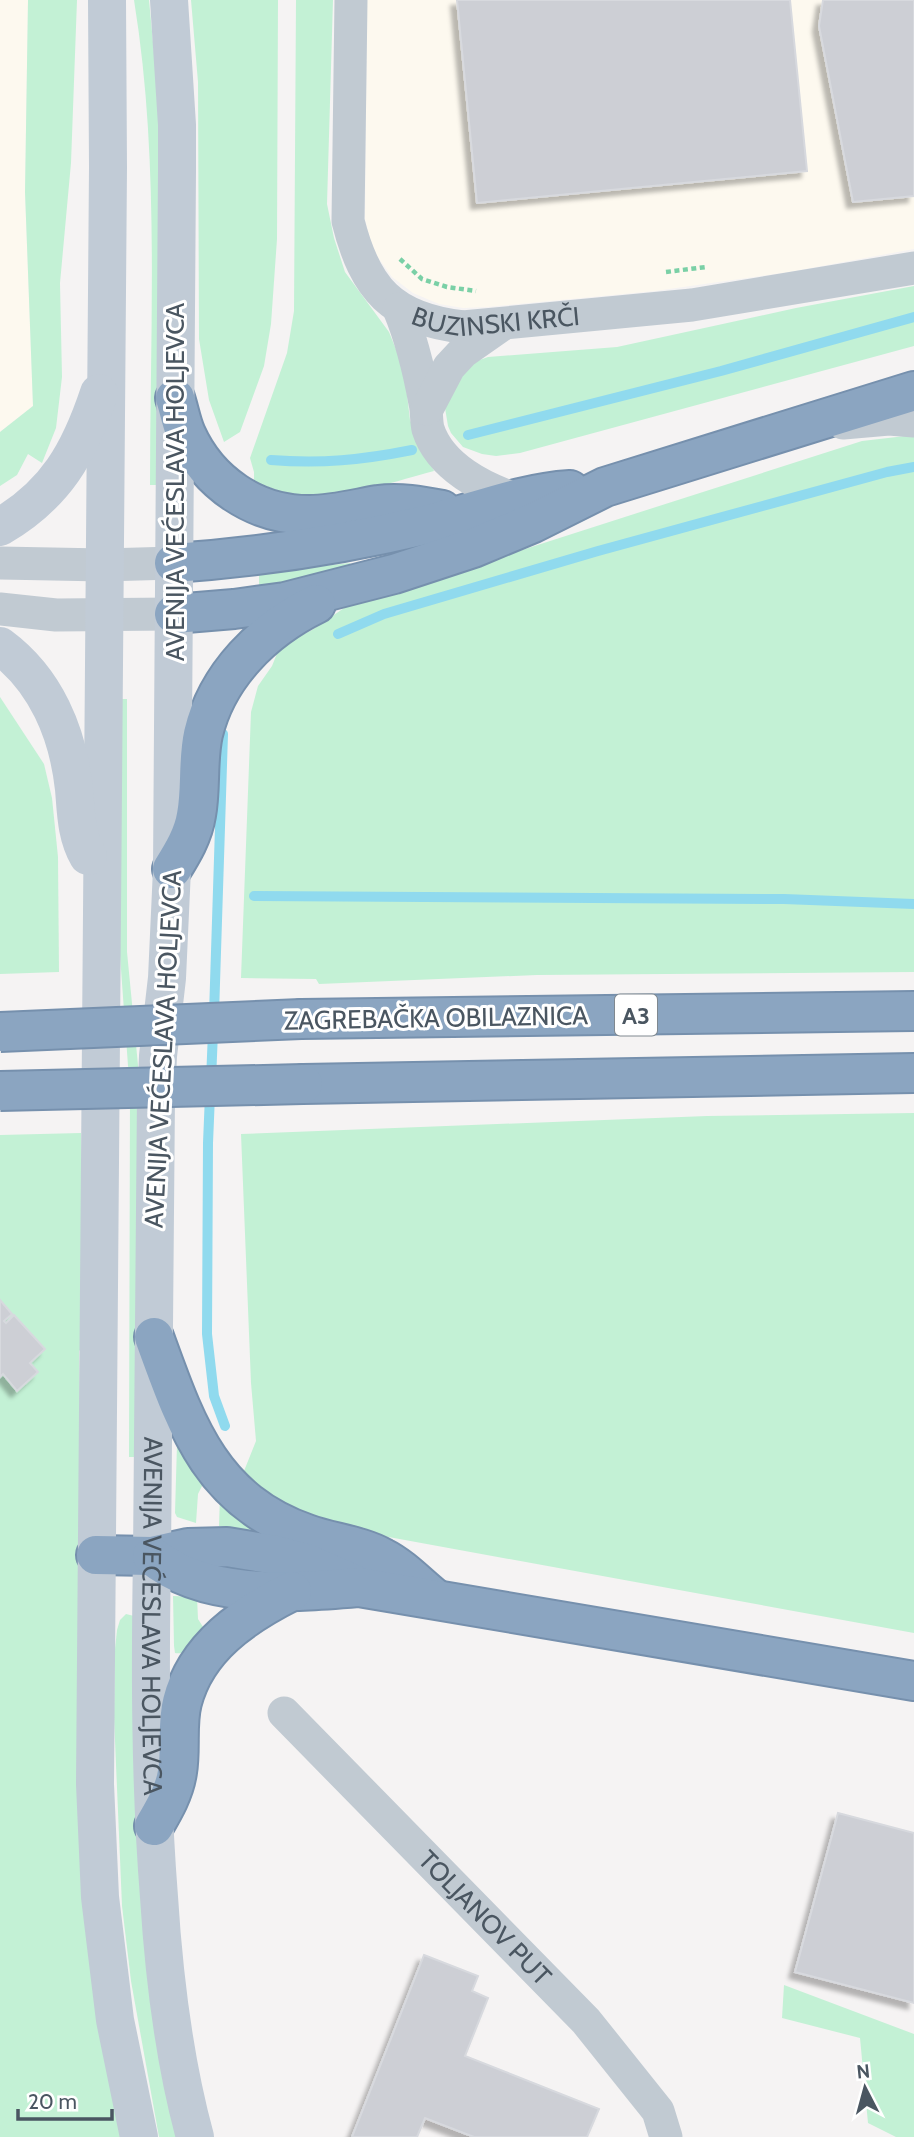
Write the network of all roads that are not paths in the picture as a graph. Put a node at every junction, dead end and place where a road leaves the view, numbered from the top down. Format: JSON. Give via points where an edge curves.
{"nodes":[{"id":1,"x":107,"y":0,"type":"edge"},
{"id":2,"x":169,"y":0,"type":"edge"},
{"id":3,"x":351,"y":0,"type":"edge"},
{"id":4,"x":914,"y":268,"type":"edge"},
{"id":5,"x":399,"y":309,"type":"junction"},
{"id":6,"x":504,"y":324,"type":"junction"},
{"id":7,"x":106,"y":371,"type":"junction"},
{"id":8,"x":910,"y":397,"type":"edge"},
{"id":9,"x":175,"y":398,"type":"junction"},
{"id":10,"x":426,"y":409,"type":"junction"},
{"id":11,"x":605,"y":487,"type":"junction"},
{"id":12,"x":519,"y":499,"type":"junction"},
{"id":13,"x":465,"y":514,"type":"junction"},
{"id":14,"x":0,"y":527,"type":"edge"},
{"id":15,"x":0,"y":563,"type":"edge"},
{"id":16,"x":174,"y":563,"type":"junction"},
{"id":17,"x":104,"y":565,"type":"junction"},
{"id":18,"x":353,"y":585,"type":"junction"},
{"id":19,"x":0,"y":609,"type":"edge"},
{"id":20,"x":174,"y":614,"type":"junction"},
{"id":21,"x":104,"y":616,"type":"junction"},
{"id":22,"x":0,"y":646,"type":"edge"},
{"id":23,"x":172,"y":869,"type":"junction"},
{"id":24,"x":102,"y":875,"type":"junction"},
{"id":25,"x":914,"y":1011,"type":"edge"},
{"id":26,"x":0,"y":1032,"type":"edge"},
{"id":27,"x":850,"y":1073,"type":"junction"},
{"id":28,"x":914,"y":1073,"type":"edge"},
{"id":29,"x":0,"y":1091,"type":"edge"},
{"id":30,"x":914,"y":1094,"type":"edge"},
{"id":31,"x":154,"y":1337,"type":"junction"},
{"id":32,"x":96,"y":1555,"type":"junction"},
{"id":33,"x":152,"y":1556,"type":"junction"},
{"id":34,"x":359,"y":1587,"type":"junction"},
{"id":35,"x":294,"y":1590,"type":"junction"},
{"id":36,"x":438,"y":1600,"type":"junction"},
{"id":37,"x":914,"y":1681,"type":"edge"},
{"id":38,"x":284,"y":1713,"type":"dead end"},
{"id":39,"x":153,"y":1826,"type":"junction"},
{"id":40,"x":139,"y":2137,"type":"edge"},
{"id":41,"x":195,"y":2137,"type":"edge"},
{"id":42,"x":666,"y":2137,"type":"edge"}],
"edges":[{"from":1,"to":7,"type":"main road","name":"AVENIJA VEĆESLAVA HOLJEVCA"},
{"from":2,"to":9,"type":"main road","name":"AVENIJA VEĆESLAVA HOLJEVCA","via":[[177,125]]},
{"from":3,"to":5,"type":"street","name":"BUZINSKI KRČI","via":[[348,221],[364,267],[381,293]]},
{"from":4,"to":6,"type":"street","name":"BUZINSKI KRČI","via":[[692,305]]},
{"from":5,"to":6,"type":"street","name":"BUZINSKI KRČI","via":[[440,324]]},
{"from":5,"to":10,"type":"street","via":[[416,358]]},
{"from":6,"to":10,"type":"street","via":[[449,367]]},
{"from":7,"to":14,"type":"main road","via":[[68,463],[35,504]]},
{"from":7,"to":17,"type":"main road","name":"AVENIJA VEĆESLAVA HOLJEVCA"},
{"from":8,"to":11,"type":"highway"},
{"from":9,"to":13,"type":"highway","via":[[198,455],[228,488],[263,508],[310,515],[401,504]]},
{"from":9,"to":16,"type":"main road","name":"AVENIJA VEĆESLAVA HOLJEVCA"},
{"from":10,"to":12,"type":"street","via":[[427,427],[439,451],[495,492]]},
{"from":11,"to":12,"type":"highway"},
{"from":11,"to":18,"type":"highway","via":[[474,548]]},
{"from":12,"to":13,"type":"highway"},
{"from":13,"to":16,"type":"highway","via":[[335,545]]},
{"from":15,"to":17,"type":"street"},
{"from":16,"to":17,"type":"street"},
{"from":16,"to":20,"type":"main road","name":"AVENIJA VEĆESLAVA HOLJEVCA"},
{"from":17,"to":21,"type":"main road","name":"AVENIJA VEĆESLAVA HOLJEVCA"},
{"from":18,"to":20,"type":"highway","via":[[285,602]]},
{"from":18,"to":23,"type":"highway","via":[[300,611],[272,631],[228,676],[203,735],[196,817]]},
{"from":19,"to":21,"type":"street"},
{"from":20,"to":21,"type":"street"},
{"from":20,"to":23,"type":"main road","name":"AVENIJA VEĆESLAVA HOLJEVCA"},
{"from":21,"to":24,"type":"main road","name":"AVENIJA VEĆESLAVA HOLJEVCA"},
{"from":22,"to":24,"type":"main road","via":[[23,664],[47,698],[70,760],[81,843]]},
{"from":23,"to":31,"type":"main road","name":"AVENIJA VEĆESLAVA HOLJEVCA","via":[[156,1101]]},
{"from":24,"to":32,"type":"main road","name":"AVENIJA VEĆESLAVA HOLJEVCA"},
{"from":25,"to":26,"type":"highway","name":"ZAGREBAČKA OBILAZNICA","number":"A3","bridge":true,"via":[[301,1019]]},
{"from":27,"to":28,"type":"highway"},
{"from":27,"to":29,"type":"highway","bridge":true},
{"from":27,"to":30,"type":"highway"},
{"from":31,"to":33,"type":"main road","name":"AVENIJA VEĆESLAVA HOLJEVCA"},
{"from":31,"to":36,"type":"highway","via":[[195,1437],[208,1461],[234,1491],[281,1524],[383,1558]]},
{"from":32,"to":33,"type":"highway"},
{"from":32,"to":40,"type":"main road","name":"AVENIJA VEĆESLAVA HOLJEVCA","via":[[95,1784],[100,1897],[115,2020]]},
{"from":33,"to":34,"type":"highway","via":[[188,1548],[239,1549],[306,1563]]},
{"from":33,"to":35,"type":"highway","via":[[179,1574],[207,1583]]},
{"from":33,"to":39,"type":"main road","name":"AVENIJA VEĆESLAVA HOLJEVCA"},
{"from":34,"to":35,"type":"highway"},
{"from":34,"to":36,"type":"highway"},
{"from":35,"to":39,"type":"highway","via":[[245,1617],[208,1651],[193,1673],[182,1703],[177,1772],[168,1803]]},
{"from":36,"to":37,"type":"highway"},
{"from":38,"to":42,"type":"street","name":"TOLJANOV PUT","via":[[586,2021],[659,2111]]},
{"from":39,"to":41,"type":"main road","name":"AVENIJA VEĆESLAVA HOLJEVCA","via":[[169,2002]]}]}
